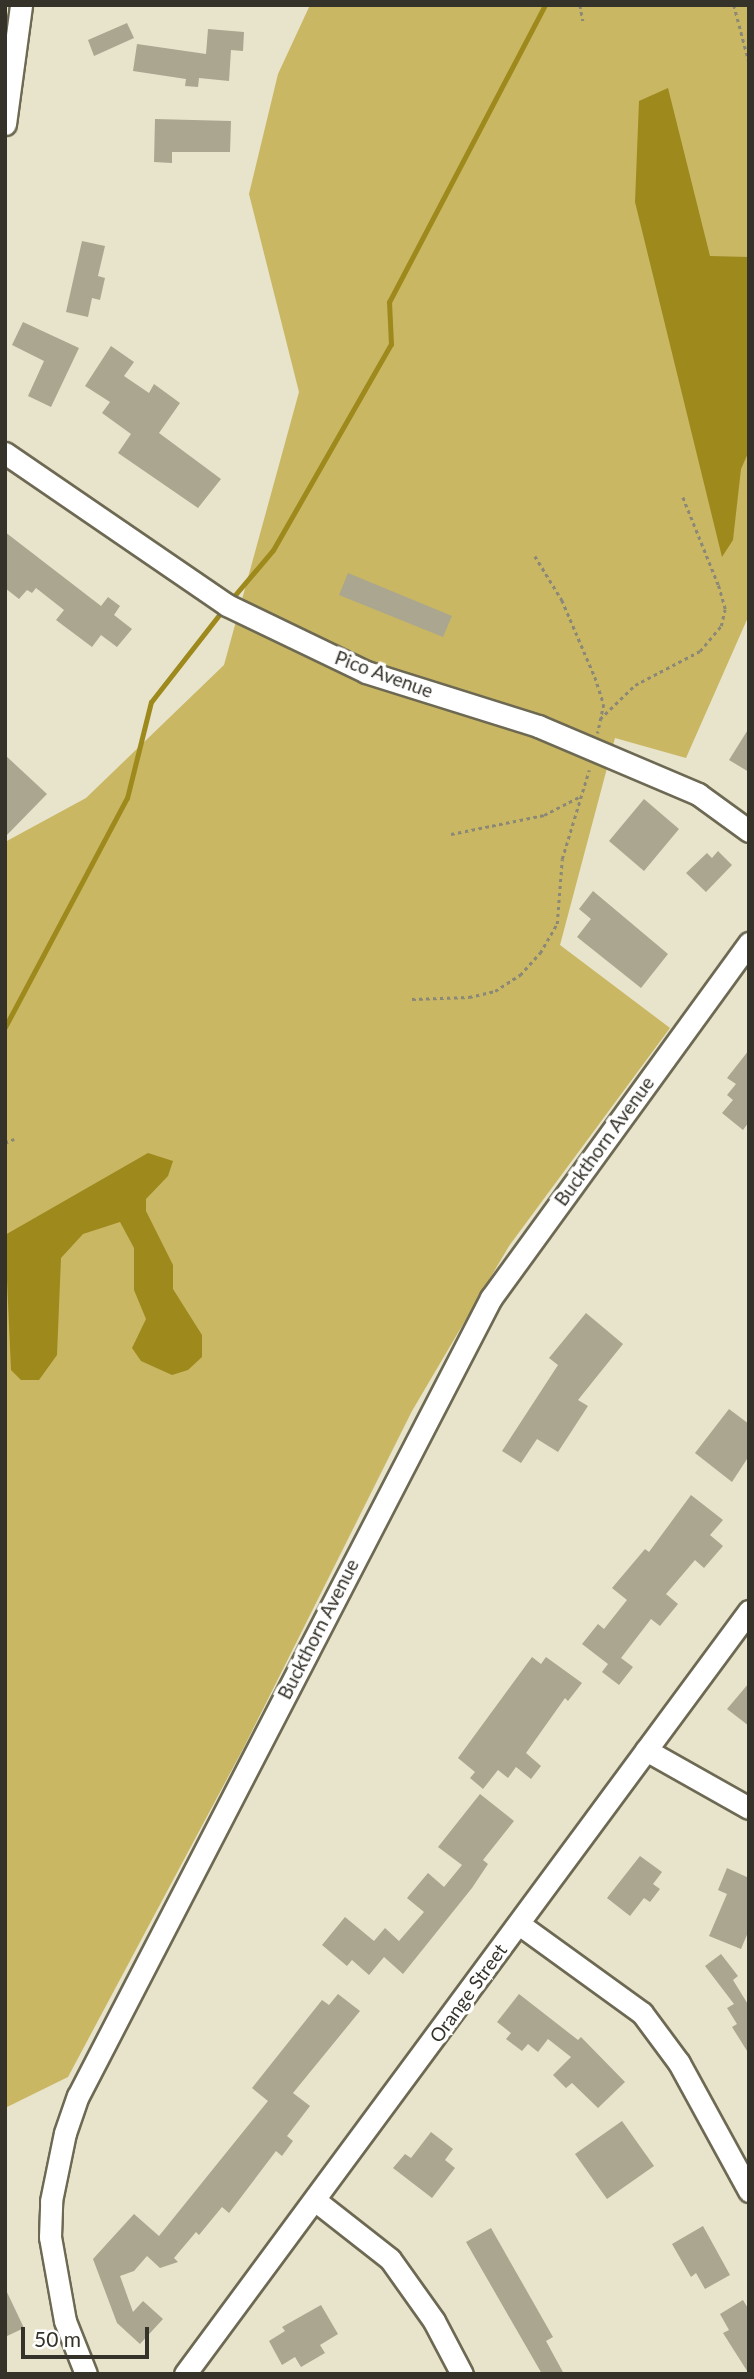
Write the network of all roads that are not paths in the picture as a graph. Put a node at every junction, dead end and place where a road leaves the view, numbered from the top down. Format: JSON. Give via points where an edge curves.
{"nodes":[{"id":1,"x":21,"y":5,"type":"edge"},
{"id":2,"x":5,"y":124,"type":"edge"},
{"id":3,"x":5,"y":453,"type":"edge"},
{"id":4,"x":749,"y":831,"type":"edge"},
{"id":5,"x":749,"y":943,"type":"edge"},
{"id":6,"x":749,"y":1611,"type":"edge"},
{"id":7,"x":646,"y":1751,"type":"junction"},
{"id":8,"x":749,"y":1808,"type":"edge"},
{"id":9,"x":519,"y":1924,"type":"junction"},
{"id":10,"x":749,"y":2191,"type":"edge"},
{"id":11,"x":316,"y":2201,"type":"junction"},
{"id":12,"x":86,"y":2374,"type":"edge"},
{"id":13,"x":185,"y":2374,"type":"edge"},
{"id":14,"x":462,"y":2374,"type":"edge"}],
"edges":[{"from":1,"to":2,"type":"street"},
{"from":3,"to":4,"type":"street","name":"Pico Avenue","via":[[227,605],[366,672],[538,726],[698,794]]},
{"from":5,"to":12,"type":"street","name":"Buckthorn Avenue","via":[[491,1298],[78,2096],[54,2188],[50,2237],[65,2321]]},
{"from":6,"to":7,"type":"street","name":"Orange Street"},
{"from":7,"to":8,"type":"street"},
{"from":7,"to":9,"type":"street","name":"Orange Street"},
{"from":9,"to":10,"type":"street","via":[[642,2013],[678,2063]]},
{"from":9,"to":11,"type":"street","name":"Orange Street"},
{"from":11,"to":13,"type":"street","name":"Orange Street"},
{"from":11,"to":14,"type":"street","via":[[390,2259],[434,2321]]}]}
